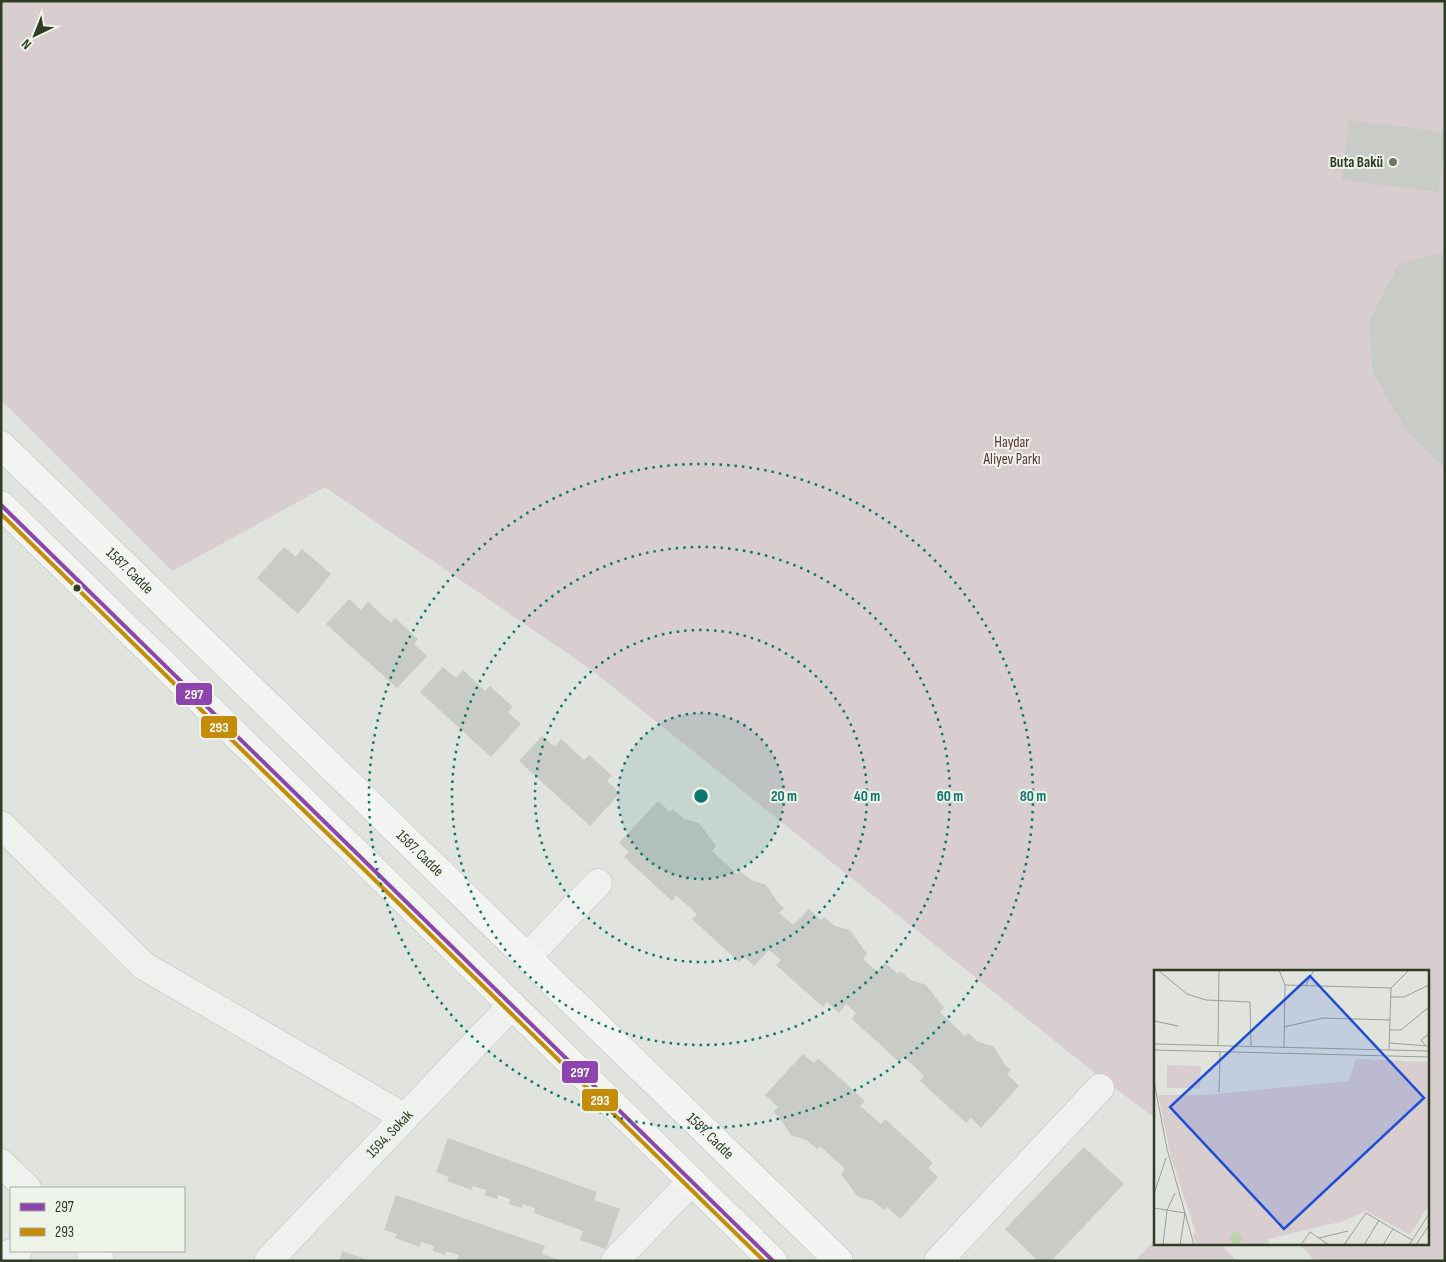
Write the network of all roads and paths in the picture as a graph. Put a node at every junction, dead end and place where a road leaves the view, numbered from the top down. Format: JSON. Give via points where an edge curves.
{"nodes":[{"id":1,"x":1,"y":445,"type":"edge"},
{"id":2,"x":1,"y":505,"type":"edge"},
{"id":3,"x":1,"y":825,"type":"edge"},
{"id":4,"x":598,"y":883,"type":"dead end"},
{"id":5,"x":527,"y":957,"type":"junction"},
{"id":6,"x":512,"y":1005,"type":"junction"},
{"id":7,"x":1100,"y":1088,"type":"dead end"},
{"id":8,"x":404,"y":1118,"type":"junction"},
{"id":9,"x":1,"y":1163,"type":"edge"},
{"id":10,"x":692,"y":1181,"type":"junction"},
{"id":11,"x":26,"y":1187,"type":"edge"},
{"id":12,"x":15,"y":1252,"type":"edge"},
{"id":13,"x":91,"y":1252,"type":"edge"},
{"id":14,"x":1,"y":1256,"type":"edge"},
{"id":15,"x":100,"y":1261,"type":"edge"},
{"id":16,"x":268,"y":1261,"type":"edge"},
{"id":17,"x":615,"y":1261,"type":"edge"},
{"id":18,"x":773,"y":1261,"type":"edge"},
{"id":19,"x":839,"y":1261,"type":"edge"},
{"id":20,"x":938,"y":1261,"type":"edge"}],
"edges":[{"from":1,"to":5,"type":"main road","name":"1587. Cadde"},
{"from":2,"to":6,"type":"main road"},
{"from":3,"to":8,"type":"street","via":[[144,966]]},
{"from":4,"to":5,"type":"street"},
{"from":5,"to":19,"type":"main road","name":"1587. Cadde"},
{"from":6,"to":8,"type":"street","name":"1594. Sokak"},
{"from":6,"to":10,"type":"main road"},
{"from":7,"to":20,"type":"street"},
{"from":8,"to":16,"type":"street","name":"1594. Sokak"},
{"from":9,"to":11,"type":"street"},
{"from":10,"to":17,"type":"street"},
{"from":10,"to":18,"type":"main road"},
{"from":12,"to":14,"type":"street"},
{"from":13,"to":15,"type":"street"}]}
